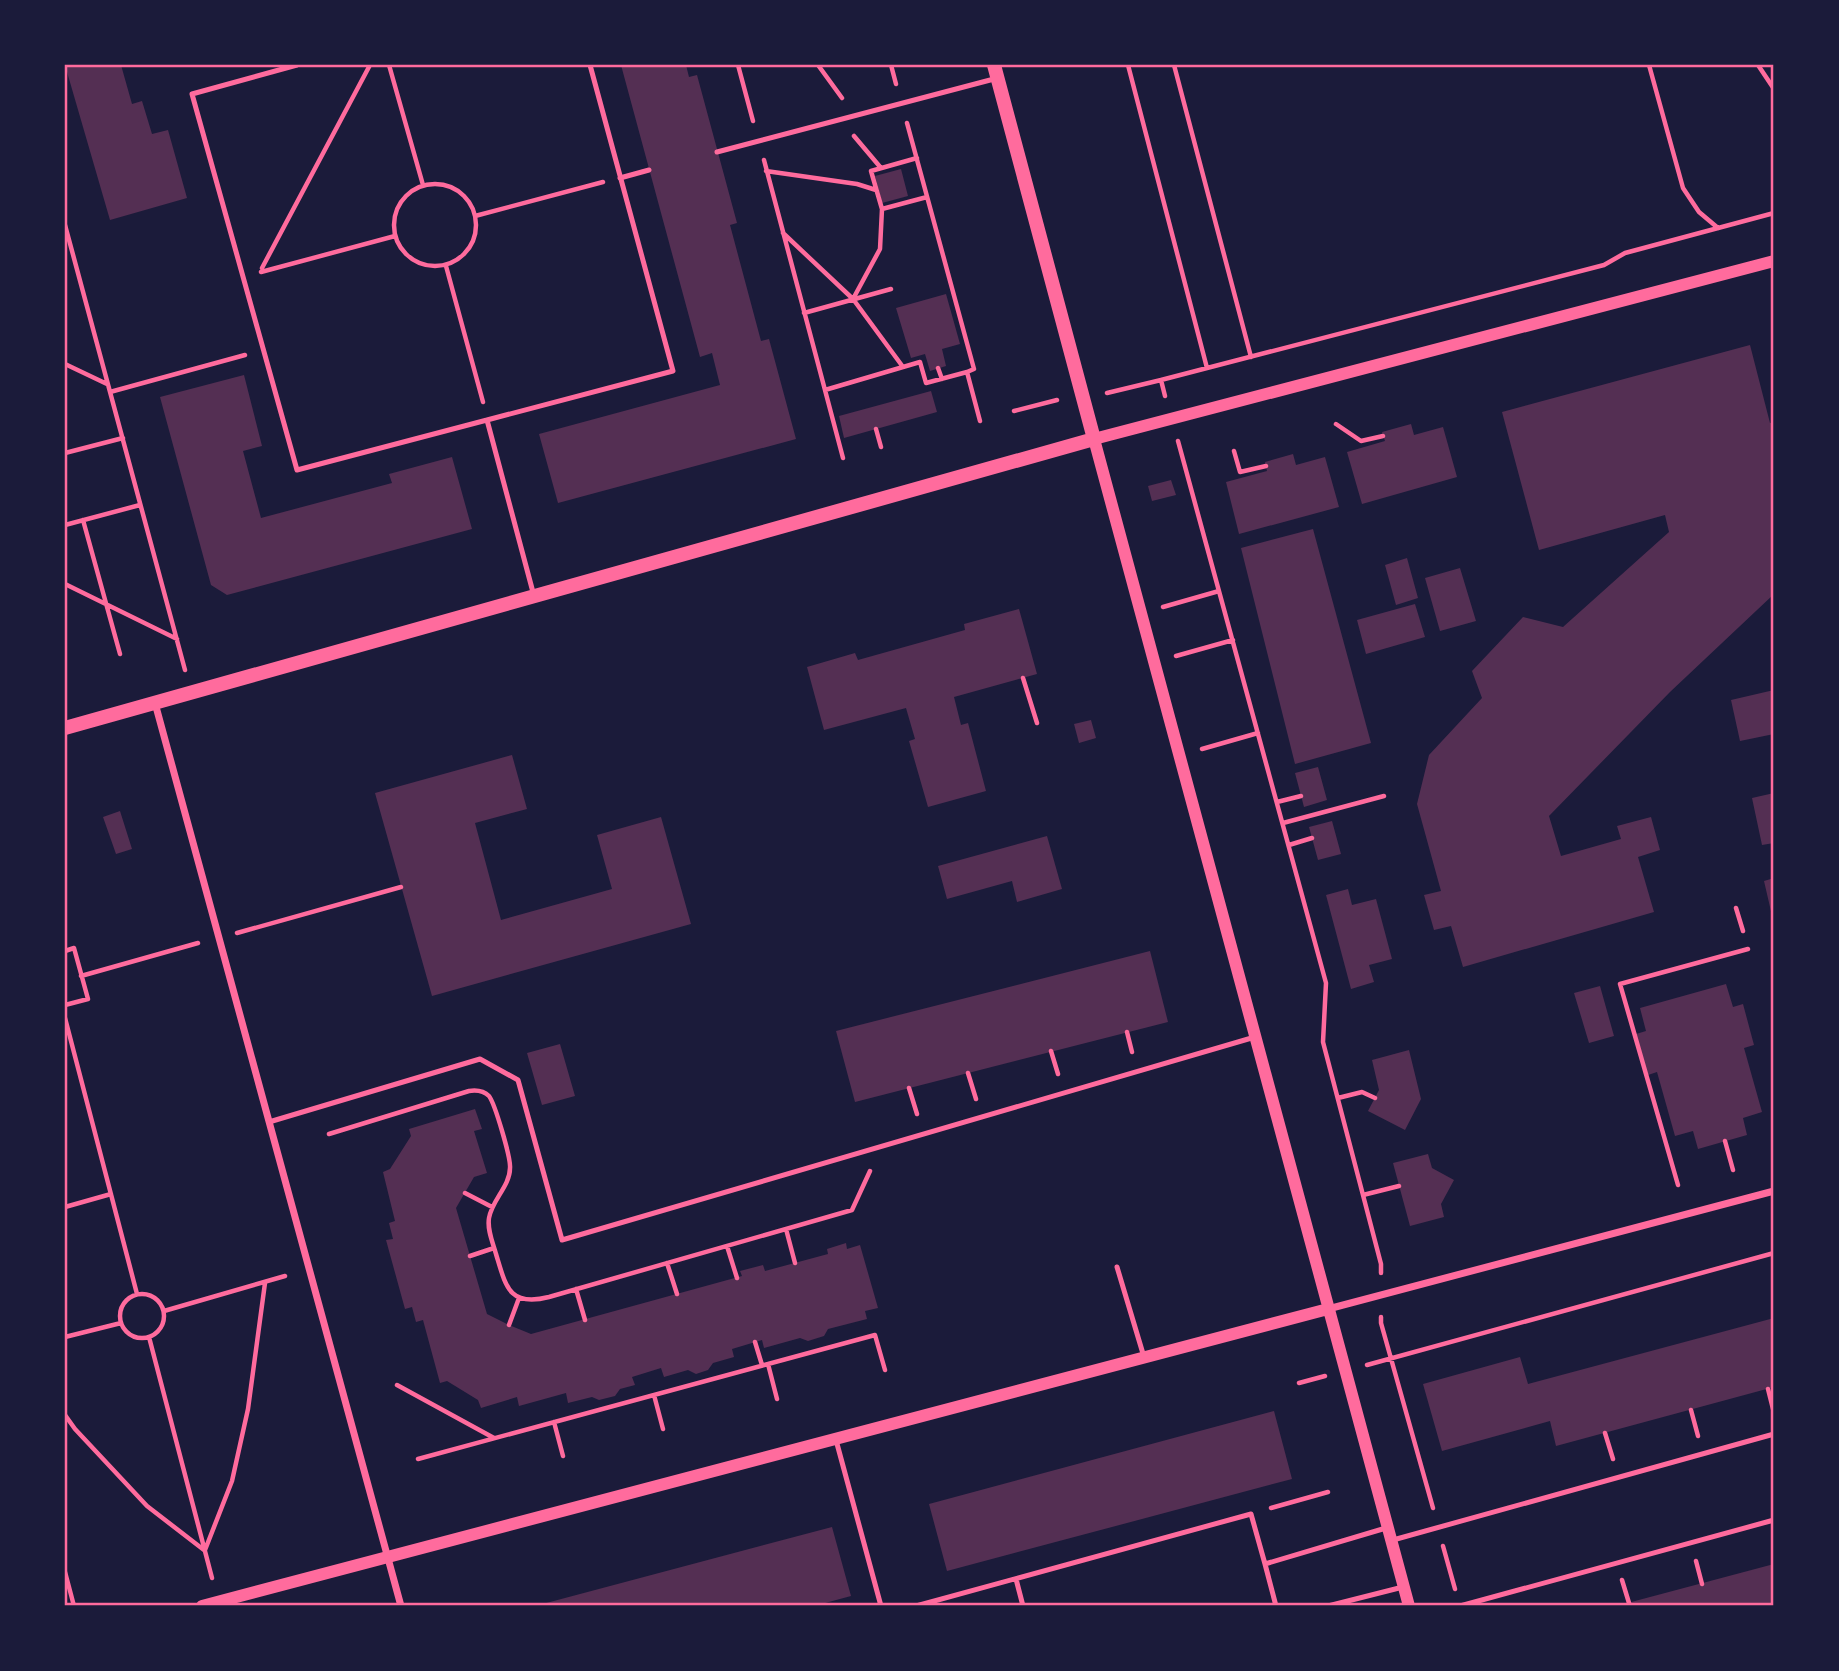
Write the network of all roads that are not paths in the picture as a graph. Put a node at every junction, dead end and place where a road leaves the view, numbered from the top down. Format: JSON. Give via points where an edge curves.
{"nodes":[{"id":1,"x":297,"y":65,"type":"edge"},
{"id":2,"x":590,"y":65,"type":"edge"},
{"id":3,"x":996,"y":71,"type":"edge"},
{"id":4,"x":717,"y":152,"type":"dead end"},
{"id":5,"x":649,"y":170,"type":"dead end"},
{"id":6,"x":620,"y":178,"type":"junction"},
{"id":7,"x":1774,"y":261,"type":"edge"},
{"id":8,"x":488,"y":420,"type":"junction"},
{"id":9,"x":1094,"y":439,"type":"junction"},
{"id":10,"x":534,"y":596,"type":"junction"},
{"id":11,"x":155,"y":703,"type":"junction"},
{"id":12,"x":65,"y":728,"type":"edge"},
{"id":13,"x":1255,"y":1037,"type":"junction"},
{"id":14,"x":269,"y":1122,"type":"junction"},
{"id":15,"x":1774,"y":1191,"type":"edge"},
{"id":16,"x":1117,"y":1267,"type":"dead end"},
{"id":17,"x":1328,"y":1309,"type":"junction"},
{"id":18,"x":1144,"y":1357,"type":"junction"},
{"id":19,"x":1774,"y":1434,"type":"edge"},
{"id":20,"x":836,"y":1438,"type":"junction"},
{"id":21,"x":1774,"y":1520,"type":"edge"},
{"id":22,"x":1389,"y":1534,"type":"junction"},
{"id":23,"x":387,"y":1557,"type":"junction"},
{"id":24,"x":1265,"y":1563,"type":"junction"},
{"id":25,"x":1016,"y":1579,"type":"junction"},
{"id":26,"x":1404,"y":1587,"type":"junction"},
{"id":27,"x":202,"y":1606,"type":"edge"},
{"id":28,"x":401,"y":1606,"type":"edge"},
{"id":29,"x":881,"y":1606,"type":"edge"},
{"id":30,"x":916,"y":1606,"type":"edge"},
{"id":31,"x":1023,"y":1606,"type":"edge"},
{"id":32,"x":1276,"y":1606,"type":"edge"},
{"id":33,"x":1328,"y":1606,"type":"edge"},
{"id":34,"x":1409,"y":1606,"type":"edge"},
{"id":35,"x":1460,"y":1606,"type":"edge"}],
"edges":[{"from":1,"to":8,"type":"lane","via":[[192,94],[297,470]]},
{"from":2,"to":6,"type":"lane"},
{"from":3,"to":4,"type":"lane","via":[[902,103]]},
{"from":3,"to":9,"type":"main road"},
{"from":5,"to":6,"type":"lane"},
{"from":6,"to":8,"type":"lane","via":[[673,371]]},
{"from":7,"to":9,"type":"street"},
{"from":8,"to":10,"type":"lane"},
{"from":9,"to":10,"type":"main road"},
{"from":9,"to":13,"type":"street"},
{"from":10,"to":11,"type":"main road"},
{"from":11,"to":12,"type":"main road"},
{"from":11,"to":14,"type":"street"},
{"from":13,"to":14,"type":"lane","via":[[562,1240],[518,1080],[480,1059]]},
{"from":13,"to":17,"type":"street"},
{"from":14,"to":23,"type":"street"},
{"from":15,"to":17,"type":"street"},
{"from":16,"to":18,"type":"lane"},
{"from":17,"to":18,"type":"street"},
{"from":17,"to":22,"type":"street"},
{"from":18,"to":20,"type":"street"},
{"from":19,"to":22,"type":"lane","via":[[1438,1527]]},
{"from":20,"to":23,"type":"street"},
{"from":20,"to":29,"type":"lane"},
{"from":21,"to":35,"type":"lane"},
{"from":22,"to":24,"type":"lane"},
{"from":22,"to":26,"type":"street"},
{"from":23,"to":27,"type":"street"},
{"from":23,"to":28,"type":"street"},
{"from":24,"to":25,"type":"lane","via":[[1251,1514]]},
{"from":24,"to":32,"type":"lane"},
{"from":25,"to":30,"type":"lane"},
{"from":25,"to":31,"type":"lane"},
{"from":26,"to":33,"type":"lane"},
{"from":26,"to":34,"type":"street"}]}
